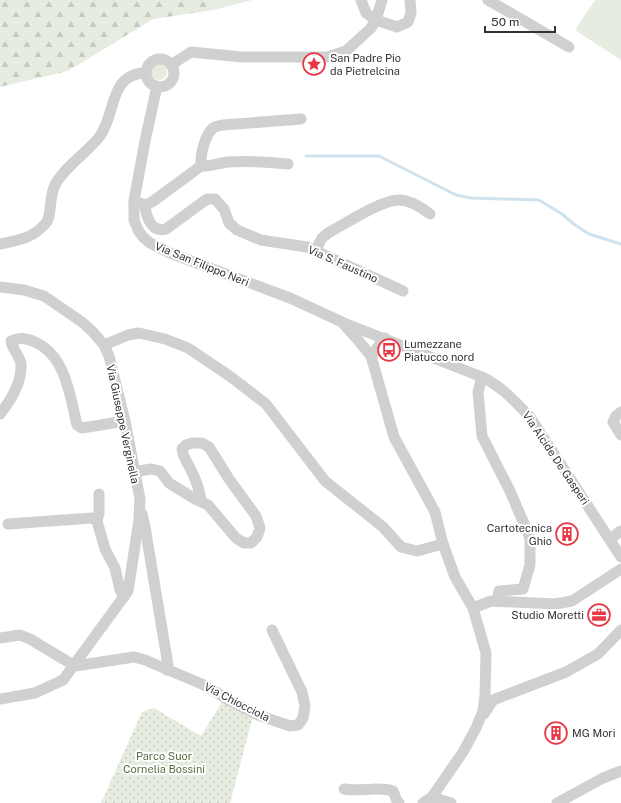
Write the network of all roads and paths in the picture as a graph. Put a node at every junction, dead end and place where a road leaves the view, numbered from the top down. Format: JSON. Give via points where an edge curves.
{"nodes":[{"id":1,"x":361,"y":0,"type":"edge"},
{"id":2,"x":382,"y":0,"type":"edge"},
{"id":3,"x":410,"y":0,"type":"edge"},
{"id":4,"x":488,"y":0,"type":"edge"},
{"id":5,"x":376,"y":20,"type":"junction"},
{"id":6,"x":569,"y":47,"type":"dead end"},
{"id":7,"x":171,"y":65,"type":"junction"},
{"id":8,"x":145,"y":73,"type":"junction"},
{"id":9,"x":157,"y":86,"type":"junction"},
{"id":10,"x":301,"y":119,"type":"dead end"},
{"id":11,"x":288,"y":164,"type":"dead end"},
{"id":12,"x":201,"y":166,"type":"junction"},
{"id":13,"x":134,"y":201,"type":"junction"},
{"id":14,"x":145,"y":205,"type":"junction"},
{"id":15,"x":430,"y":214,"type":"dead end"},
{"id":16,"x":0,"y":244,"type":"edge"},
{"id":17,"x":315,"y":251,"type":"junction"},
{"id":18,"x":0,"y":288,"type":"edge"},
{"id":19,"x":403,"y":291,"type":"dead end"},
{"id":20,"x":342,"y":322,"type":"junction"},
{"id":21,"x":385,"y":338,"type":"junction"},
{"id":22,"x":104,"y":345,"type":"junction"},
{"id":23,"x":371,"y":356,"type":"junction"},
{"id":24,"x":482,"y":377,"type":"junction"},
{"id":25,"x":621,"y":412,"type":"edge"},
{"id":26,"x":0,"y":414,"type":"edge"},
{"id":27,"x":125,"y":421,"type":"junction"},
{"id":28,"x":621,"y":435,"type":"edge"},
{"id":29,"x":134,"y":472,"type":"junction"},
{"id":30,"x":99,"y":494,"type":"dead end"},
{"id":31,"x":201,"y":501,"type":"junction"},
{"id":32,"x":139,"y":506,"type":"junction"},
{"id":33,"x":97,"y":521,"type":"junction"},
{"id":34,"x":8,"y":524,"type":"dead end"},
{"id":35,"x":621,"y":532,"type":"edge"},
{"id":36,"x":610,"y":539,"type":"junction"},
{"id":37,"x":443,"y":544,"type":"junction"},
{"id":38,"x":621,"y":557,"type":"edge"},
{"id":39,"x":621,"y":569,"type":"edge"},
{"id":40,"x":124,"y":597,"type":"junction"},
{"id":41,"x":497,"y":601,"type":"junction"},
{"id":42,"x":473,"y":608,"type":"junction"},
{"id":43,"x":272,"y":630,"type":"dead end"},
{"id":44,"x":621,"y":630,"type":"edge"},
{"id":45,"x":0,"y":638,"type":"edge"},
{"id":46,"x":75,"y":666,"type":"junction"},
{"id":47,"x":167,"y":670,"type":"junction"},
{"id":48,"x":0,"y":699,"type":"edge"},
{"id":49,"x":478,"y":722,"type":"junction"},
{"id":50,"x":621,"y":771,"type":"edge"},
{"id":51,"x":344,"y":789,"type":"dead end"},
{"id":52,"x":437,"y":801,"type":"edge"},
{"id":53,"x":398,"y":802,"type":"edge"},
{"id":54,"x":557,"y":803,"type":"edge"}],
"edges":[{"from":1,"to":5,"type":"street","via":[[366,13]]},
{"from":2,"to":5,"type":"street"},
{"from":3,"to":5,"type":"street","via":[[411,13],[408,22],[397,27]]},
{"from":4,"to":6,"type":"street"},
{"from":5,"to":7,"type":"street","via":[[346,51],[327,58],[242,57],[191,52]]},
{"from":7,"to":8,"type":"street","via":[[164,60],[156,59],[148,64]]},
{"from":7,"to":9,"type":"street","via":[[174,74],[170,82],[162,87]]},
{"from":8,"to":9,"type":"street","via":[[149,82]]},
{"from":8,"to":16,"type":"street","via":[[136,73],[124,80],[118,89],[100,137],[55,185],[50,196],[51,206],[47,222],[36,233],[24,239]]},
{"from":9,"to":13,"type":"street","name":"Via San Filippo Neri"},
{"from":10,"to":12,"type":"street","via":[[215,127],[209,133],[200,156]]},
{"from":11,"to":12,"type":"street","via":[[227,162]]},
{"from":12,"to":14,"type":"street"},
{"from":13,"to":14,"type":"street"},
{"from":13,"to":20,"type":"street","name":"Via San Filippo Neri","via":[[134,220],[142,237],[150,243],[290,298]]},
{"from":14,"to":17,"type":"street","name":"Via S. Faustino","via":[[150,222],[160,231],[207,199],[215,200],[224,210],[229,223],[237,230],[261,240],[307,247]]},
{"from":15,"to":17,"type":"street","via":[[408,202],[398,200],[383,203],[328,233]]},
{"from":17,"to":19,"type":"street","name":"Via S. Faustino"},
{"from":18,"to":22,"type":"street","name":"Via Giuseppe Verginella","via":[[24,290],[44,296],[82,322]]},
{"from":20,"to":21,"type":"street","name":"Via Alcide De Gasperi"},
{"from":20,"to":23,"type":"street","name":"Via San Filippo Neri"},
{"from":21,"to":23,"type":"street"},
{"from":21,"to":24,"type":"street","name":"Via Alcide De Gasperi"},
{"from":22,"to":27,"type":"street","name":"Via Giuseppe Verginella"},
{"from":22,"to":37,"type":"street","via":[[140,333],[188,348],[266,404],[325,481],[383,527],[402,547],[417,551]]},
{"from":23,"to":37,"type":"street","name":"Via San Filippo Neri","via":[[394,437],[435,512]]},
{"from":24,"to":36,"type":"street","name":"Via Alcide De Gasperi","via":[[511,397],[530,417]]},
{"from":24,"to":41,"type":"street","via":[[478,392],[482,436],[530,538],[530,565],[523,589],[499,591]]},
{"from":25,"to":28,"type":"street","via":[[613,422]]},
{"from":26,"to":27,"type":"street","via":[[13,396],[19,379],[21,364],[11,341],[26,338],[38,343],[60,365],[66,378],[77,425],[82,428]]},
{"from":27,"to":29,"type":"street","name":"Via Giuseppe Verginella"},
{"from":29,"to":31,"type":"street","via":[[151,469],[160,471],[169,483]]},
{"from":29,"to":32,"type":"street","name":"Via Giuseppe Verginella","via":[[140,499]]},
{"from":30,"to":33,"type":"street"},
{"from":31,"to":31,"type":"street","via":[[214,511],[236,538],[244,543],[251,543],[257,537],[260,528],[256,516],[209,447],[202,443],[182,448]]},
{"from":32,"to":40,"type":"street","name":"Via Giuseppe Verginella","via":[[128,591]]},
{"from":32,"to":47,"type":"street","name":"Via Giuseppe Verginella","via":[[145,527]]},
{"from":33,"to":34,"type":"street","via":[[92,518]]},
{"from":33,"to":40,"type":"street"},
{"from":35,"to":36,"type":"street"},
{"from":36,"to":38,"type":"street","name":"Via Alcide De Gasperi"},
{"from":37,"to":42,"type":"street","name":"Via San Filippo Neri","via":[[455,577]]},
{"from":39,"to":41,"type":"street","via":[[572,601],[555,604]]},
{"from":40,"to":46,"type":"street","name":"Via Giuseppe Verginella"},
{"from":41,"to":42,"type":"street"},
{"from":42,"to":49,"type":"street","name":"Via San Filippo Neri","via":[[486,653],[483,711]]},
{"from":43,"to":47,"type":"street","name":"Via Chiocciola","via":[[302,692],[304,718],[298,725],[290,726],[258,715],[204,685]]},
{"from":44,"to":49,"type":"street","via":[[598,654],[566,672],[493,700]]},
{"from":45,"to":46,"type":"street","via":[[30,638]]},
{"from":46,"to":47,"type":"street","name":"Via Chiocciola","via":[[134,657]]},
{"from":46,"to":48,"type":"street","name":"Via Giuseppe Verginella","via":[[56,684],[35,693]]},
{"from":49,"to":52,"type":"street","name":"Via San Filippo Neri","via":[[463,752],[440,786]]},
{"from":50,"to":54,"type":"street"},
{"from":51,"to":53,"type":"street","via":[[388,789],[393,791]]}]}
